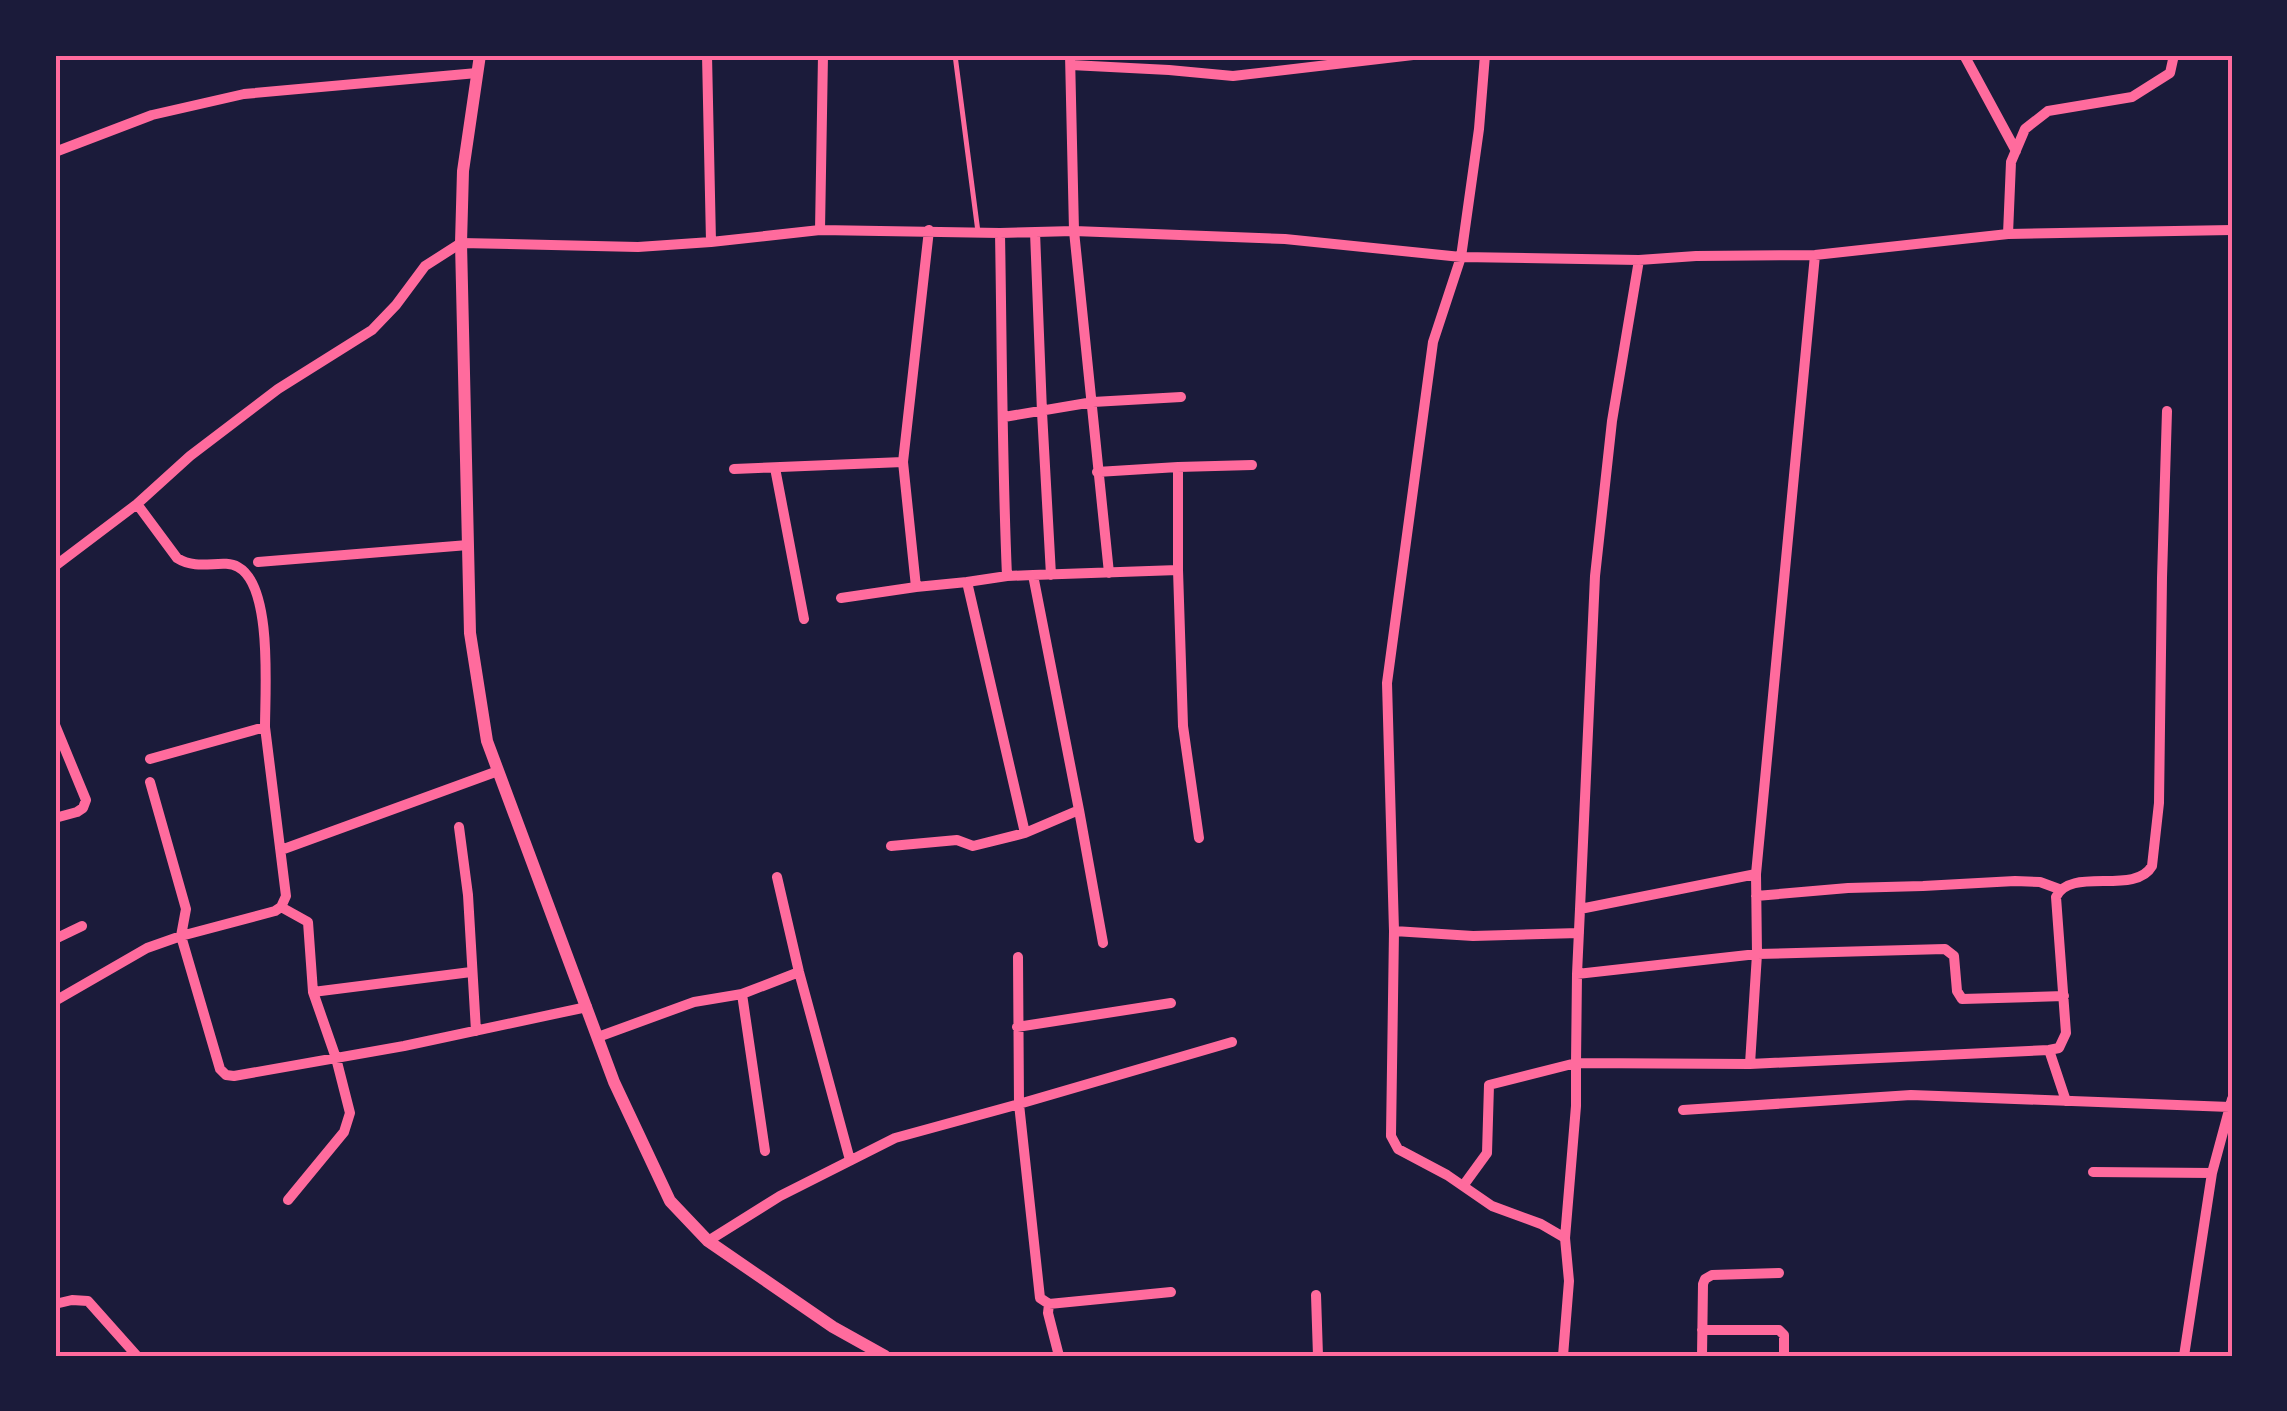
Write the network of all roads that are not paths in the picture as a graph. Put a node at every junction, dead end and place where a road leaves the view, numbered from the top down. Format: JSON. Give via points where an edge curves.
{"nodes":[{"id":1,"x":480,"y":55,"type":"edge"},
{"id":2,"x":707,"y":55,"type":"edge"},
{"id":3,"x":823,"y":55,"type":"edge"},
{"id":4,"x":955,"y":55,"type":"edge"},
{"id":5,"x":1413,"y":55,"type":"edge"},
{"id":6,"x":1485,"y":55,"type":"edge"},
{"id":7,"x":1964,"y":55,"type":"edge"},
{"id":8,"x":2174,"y":55,"type":"edge"},
{"id":9,"x":1070,"y":60,"type":"edge"},
{"id":10,"x":477,"y":73,"type":"junction"},
{"id":11,"x":2016,"y":151,"type":"junction"},
{"id":12,"x":55,"y":152,"type":"edge"},
{"id":13,"x":820,"y":230,"type":"junction"},
{"id":14,"x":929,"y":230,"type":"junction"},
{"id":15,"x":2232,"y":230,"type":"edge"},
{"id":16,"x":1074,"y":231,"type":"junction"},
{"id":17,"x":978,"y":232,"type":"junction"},
{"id":18,"x":1035,"y":232,"type":"junction"},
{"id":19,"x":1000,"y":234,"type":"junction"},
{"id":20,"x":2008,"y":234,"type":"junction"},
{"id":21,"x":711,"y":242,"type":"junction"},
{"id":22,"x":460,"y":243,"type":"junction"},
{"id":23,"x":1816,"y":255,"type":"junction"},
{"id":24,"x":1462,"y":258,"type":"junction"},
{"id":25,"x":1639,"y":260,"type":"junction"},
{"id":26,"x":1181,"y":397,"type":"dead end"},
{"id":27,"x":1093,"y":402,"type":"junction"},
{"id":28,"x":2167,"y":411,"type":"dead end"},
{"id":29,"x":1042,"y":412,"type":"junction"},
{"id":30,"x":1004,"y":416,"type":"junction"},
{"id":31,"x":903,"y":462,"type":"junction"},
{"id":32,"x":1252,"y":466,"type":"dead end"},
{"id":33,"x":1178,"y":467,"type":"junction"},
{"id":34,"x":775,"y":468,"type":"junction"},
{"id":35,"x":734,"y":470,"type":"dead end"},
{"id":36,"x":1098,"y":472,"type":"junction"},
{"id":37,"x":136,"y":504,"type":"junction"},
{"id":38,"x":468,"y":545,"type":"junction"},
{"id":39,"x":258,"y":562,"type":"dead end"},
{"id":40,"x":55,"y":566,"type":"edge"},
{"id":41,"x":1178,"y":570,"type":"junction"},
{"id":42,"x":1109,"y":572,"type":"junction"},
{"id":43,"x":1051,"y":575,"type":"junction"},
{"id":44,"x":1007,"y":576,"type":"junction"},
{"id":45,"x":1033,"y":576,"type":"junction"},
{"id":46,"x":967,"y":582,"type":"junction"},
{"id":47,"x":916,"y":587,"type":"junction"},
{"id":48,"x":841,"y":598,"type":"dead end"},
{"id":49,"x":804,"y":619,"type":"dead end"},
{"id":50,"x":55,"y":725,"type":"edge"},
{"id":51,"x":265,"y":726,"type":"junction"},
{"id":52,"x":150,"y":759,"type":"dead end"},
{"id":53,"x":498,"y":771,"type":"junction"},
{"id":54,"x":150,"y":782,"type":"dead end"},
{"id":55,"x":1079,"y":810,"type":"junction"},
{"id":56,"x":55,"y":818,"type":"edge"},
{"id":57,"x":459,"y":827,"type":"dead end"},
{"id":58,"x":1025,"y":833,"type":"junction"},
{"id":59,"x":1199,"y":838,"type":"dead end"},
{"id":60,"x":891,"y":846,"type":"dead end"},
{"id":61,"x":282,"y":850,"type":"junction"},
{"id":62,"x":1756,"y":874,"type":"junction"},
{"id":63,"x":777,"y":877,"type":"dead end"},
{"id":64,"x":2059,"y":889,"type":"junction"},
{"id":65,"x":1756,"y":896,"type":"junction"},
{"id":66,"x":281,"y":907,"type":"junction"},
{"id":67,"x":1580,"y":909,"type":"junction"},
{"id":68,"x":82,"y":926,"type":"dead end"},
{"id":69,"x":1394,"y":931,"type":"junction"},
{"id":70,"x":1579,"y":933,"type":"junction"},
{"id":71,"x":181,"y":936,"type":"junction"},
{"id":72,"x":55,"y":939,"type":"edge"},
{"id":73,"x":1103,"y":943,"type":"dead end"},
{"id":74,"x":1757,"y":954,"type":"junction"},
{"id":75,"x":1018,"y":956,"type":"dead end"},
{"id":76,"x":471,"y":972,"type":"junction"},
{"id":77,"x":799,"y":972,"type":"junction"},
{"id":78,"x":1577,"y":974,"type":"junction"},
{"id":79,"x":313,"y":992,"type":"junction"},
{"id":80,"x":742,"y":994,"type":"junction"},
{"id":81,"x":2064,"y":996,"type":"junction"},
{"id":82,"x":55,"y":1001,"type":"edge"},
{"id":83,"x":1171,"y":1003,"type":"dead end"},
{"id":84,"x":586,"y":1007,"type":"junction"},
{"id":85,"x":1017,"y":1027,"type":"junction"},
{"id":86,"x":476,"y":1031,"type":"junction"},
{"id":87,"x":598,"y":1037,"type":"junction"},
{"id":88,"x":1232,"y":1042,"type":"dead end"},
{"id":89,"x":2048,"y":1050,"type":"junction"},
{"id":90,"x":336,"y":1058,"type":"junction"},
{"id":91,"x":1576,"y":1064,"type":"junction"},
{"id":92,"x":1750,"y":1064,"type":"junction"},
{"id":93,"x":2066,"y":1101,"type":"junction"},
{"id":94,"x":2231,"y":1103,"type":"edge"},
{"id":95,"x":1018,"y":1104,"type":"junction"},
{"id":96,"x":1683,"y":1110,"type":"dead end"},
{"id":97,"x":2229,"y":1127,"type":"edge"},
{"id":98,"x":765,"y":1152,"type":"dead end"},
{"id":99,"x":850,"y":1160,"type":"junction"},
{"id":100,"x":2093,"y":1172,"type":"dead end"},
{"id":101,"x":2212,"y":1173,"type":"junction"},
{"id":102,"x":1464,"y":1186,"type":"junction"},
{"id":103,"x":288,"y":1200,"type":"dead end"},
{"id":104,"x":1566,"y":1238,"type":"junction"},
{"id":105,"x":708,"y":1241,"type":"junction"},
{"id":106,"x":1779,"y":1273,"type":"dead end"},
{"id":107,"x":1171,"y":1292,"type":"dead end"},
{"id":108,"x":1316,"y":1295,"type":"dead end"},
{"id":109,"x":55,"y":1304,"type":"edge"},
{"id":110,"x":1049,"y":1304,"type":"junction"},
{"id":111,"x":1702,"y":1330,"type":"junction"},
{"id":112,"x":138,"y":1356,"type":"edge"},
{"id":113,"x":884,"y":1356,"type":"edge"},
{"id":114,"x":1058,"y":1356,"type":"edge"},
{"id":115,"x":1318,"y":1356,"type":"edge"},
{"id":116,"x":1564,"y":1356,"type":"edge"},
{"id":117,"x":1702,"y":1356,"type":"edge"},
{"id":118,"x":1784,"y":1356,"type":"edge"},
{"id":119,"x":2184,"y":1356,"type":"edge"}],
"edges":[{"from":1,"to":10,"type":"street"},
{"from":2,"to":21,"type":"street"},
{"from":3,"to":13,"type":"street"},
{"from":4,"to":17,"type":"lane"},
{"from":5,"to":9,"type":"street","via":[[1233,76]]},
{"from":6,"to":24,"type":"street"},
{"from":7,"to":11,"type":"street"},
{"from":8,"to":11,"type":"street","via":[[2170,73],[2132,97],[2048,111],[2024,128]]},
{"from":9,"to":16,"type":"street"},
{"from":10,"to":12,"type":"street","via":[[244,94],[152,116]]},
{"from":10,"to":22,"type":"street"},
{"from":11,"to":20,"type":"street"},
{"from":13,"to":14,"type":"street"},
{"from":13,"to":21,"type":"street"},
{"from":14,"to":17,"type":"street"},
{"from":14,"to":31,"type":"street"},
{"from":15,"to":20,"type":"street"},
{"from":16,"to":18,"type":"street"},
{"from":16,"to":24,"type":"street","via":[[1285,239]]},
{"from":16,"to":27,"type":"street"},
{"from":17,"to":19,"type":"street"},
{"from":18,"to":19,"type":"street"},
{"from":18,"to":29,"type":"street"},
{"from":19,"to":30,"type":"street"},
{"from":20,"to":23,"type":"street"},
{"from":21,"to":22,"type":"street"},
{"from":22,"to":37,"type":"street","via":[[426,266],[372,330],[278,389]]},
{"from":22,"to":38,"type":"street"},
{"from":23,"to":25,"type":"street"},
{"from":23,"to":62,"type":"street"},
{"from":24,"to":25,"type":"street"},
{"from":24,"to":69,"type":"street","via":[[1433,342],[1387,683]]},
{"from":25,"to":67,"type":"street","via":[[1595,576]]},
{"from":26,"to":27,"type":"street"},
{"from":27,"to":29,"type":"street"},
{"from":27,"to":36,"type":"street"},
{"from":28,"to":64,"type":"street","via":[[2152,866],[2137,878]]},
{"from":29,"to":30,"type":"street"},
{"from":29,"to":43,"type":"street"},
{"from":30,"to":44,"type":"street"},
{"from":31,"to":34,"type":"street"},
{"from":31,"to":47,"type":"street"},
{"from":32,"to":33,"type":"street"},
{"from":33,"to":36,"type":"street"},
{"from":33,"to":41,"type":"street"},
{"from":34,"to":35,"type":"street"},
{"from":34,"to":49,"type":"street"},
{"from":36,"to":42,"type":"street"},
{"from":37,"to":40,"type":"street"},
{"from":37,"to":51,"type":"street","via":[[184,563],[233,565],[250,578],[266,643]]},
{"from":38,"to":39,"type":"street"},
{"from":38,"to":53,"type":"street","via":[[470,633],[486,741]]},
{"from":41,"to":42,"type":"street"},
{"from":41,"to":59,"type":"street","via":[[1183,726]]},
{"from":42,"to":43,"type":"street"},
{"from":43,"to":45,"type":"street"},
{"from":44,"to":45,"type":"street"},
{"from":44,"to":46,"type":"street"},
{"from":45,"to":55,"type":"street"},
{"from":46,"to":47,"type":"street"},
{"from":46,"to":58,"type":"street"},
{"from":47,"to":48,"type":"street"},
{"from":50,"to":56,"type":"street","via":[[86,800],[84,808]]},
{"from":51,"to":52,"type":"street"},
{"from":51,"to":61,"type":"street"},
{"from":53,"to":61,"type":"street"},
{"from":53,"to":84,"type":"street"},
{"from":54,"to":71,"type":"street","via":[[186,910]]},
{"from":55,"to":58,"type":"street"},
{"from":55,"to":73,"type":"street"},
{"from":57,"to":76,"type":"street"},
{"from":58,"to":60,"type":"street","via":[[972,846],[957,840]]},
{"from":61,"to":66,"type":"street"},
{"from":62,"to":65,"type":"street"},
{"from":62,"to":67,"type":"street"},
{"from":63,"to":77,"type":"street"},
{"from":64,"to":65,"type":"street","via":[[2016,881]]},
{"from":64,"to":81,"type":"street"},
{"from":65,"to":74,"type":"street"},
{"from":66,"to":71,"type":"street"},
{"from":66,"to":79,"type":"street","via":[[308,922]]},
{"from":67,"to":70,"type":"street"},
{"from":68,"to":72,"type":"street"},
{"from":69,"to":70,"type":"street"},
{"from":69,"to":102,"type":"street","via":[[1390,1136],[1398,1149]]},
{"from":70,"to":78,"type":"street"},
{"from":71,"to":82,"type":"street","via":[[146,948]]},
{"from":71,"to":90,"type":"street","via":[[226,1075]]},
{"from":74,"to":78,"type":"street"},
{"from":74,"to":81,"type":"street","via":[[1946,949],[1954,956],[1962,1000]]},
{"from":74,"to":92,"type":"street"},
{"from":75,"to":85,"type":"street"},
{"from":76,"to":79,"type":"street"},
{"from":76,"to":86,"type":"street"},
{"from":77,"to":80,"type":"street"},
{"from":77,"to":99,"type":"street"},
{"from":78,"to":91,"type":"street"},
{"from":79,"to":90,"type":"street"},
{"from":80,"to":87,"type":"street","via":[[694,1002]]},
{"from":80,"to":98,"type":"street"},
{"from":81,"to":89,"type":"street","via":[[2066,1033],[2059,1048]]},
{"from":83,"to":85,"type":"street"},
{"from":84,"to":86,"type":"street"},
{"from":84,"to":87,"type":"street"},
{"from":85,"to":95,"type":"street"},
{"from":86,"to":90,"type":"street"},
{"from":87,"to":105,"type":"street","via":[[670,1201]]},
{"from":88,"to":95,"type":"street"},
{"from":89,"to":92,"type":"street"},
{"from":89,"to":93,"type":"street"},
{"from":90,"to":103,"type":"street","via":[[348,1126]]},
{"from":91,"to":92,"type":"street"},
{"from":91,"to":102,"type":"street","via":[[1489,1085],[1486,1153]]},
{"from":91,"to":104,"type":"street"},
{"from":93,"to":94,"type":"street"},
{"from":93,"to":96,"type":"street","via":[[1912,1095]]},
{"from":94,"to":97,"type":"street"},
{"from":95,"to":99,"type":"street","via":[[895,1138]]},
{"from":95,"to":110,"type":"street","via":[[1040,1298]]},
{"from":97,"to":101,"type":"street"},
{"from":99,"to":105,"type":"street"},
{"from":100,"to":101,"type":"street"},
{"from":101,"to":119,"type":"street"},
{"from":102,"to":104,"type":"street","via":[[1492,1206]]},
{"from":104,"to":116,"type":"street"},
{"from":105,"to":113,"type":"street"},
{"from":106,"to":111,"type":"street","via":[[1705,1279]]},
{"from":107,"to":110,"type":"street"},
{"from":108,"to":115,"type":"street"},
{"from":109,"to":112,"type":"street","via":[[88,1301]]},
{"from":110,"to":114,"type":"street"},
{"from":111,"to":117,"type":"street"},
{"from":111,"to":118,"type":"street","via":[[1779,1330]]}]}
